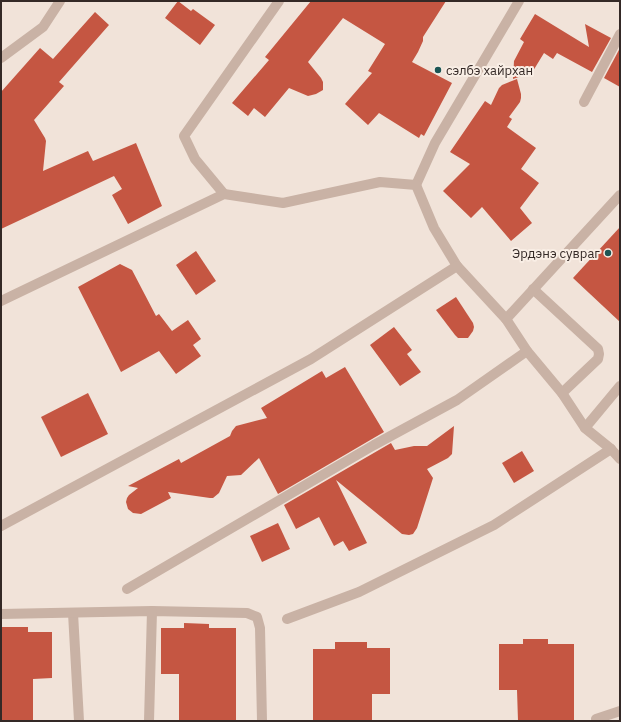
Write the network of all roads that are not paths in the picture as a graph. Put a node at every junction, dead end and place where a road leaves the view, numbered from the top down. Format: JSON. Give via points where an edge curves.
{"nodes":[{"id":1,"x":60,"y":1,"type":"edge"},
{"id":2,"x":279,"y":1,"type":"edge"},
{"id":3,"x":519,"y":1,"type":"edge"},
{"id":4,"x":620,"y":34,"type":"edge"},
{"id":5,"x":1,"y":58,"type":"edge"},
{"id":6,"x":584,"y":102,"type":"dead end"},
{"id":7,"x":416,"y":185,"type":"junction"},
{"id":8,"x":224,"y":194,"type":"junction"},
{"id":9,"x":620,"y":195,"type":"edge"},
{"id":10,"x":457,"y":266,"type":"junction"},
{"id":11,"x":533,"y":289,"type":"junction"},
{"id":12,"x":1,"y":301,"type":"edge"},
{"id":13,"x":506,"y":319,"type":"junction"},
{"id":14,"x":527,"y":350,"type":"junction"},
{"id":15,"x":620,"y":386,"type":"edge"},
{"id":16,"x":562,"y":393,"type":"junction"},
{"id":17,"x":584,"y":428,"type":"junction"},
{"id":18,"x":611,"y":449,"type":"junction"},
{"id":19,"x":620,"y":459,"type":"edge"},
{"id":20,"x":1,"y":526,"type":"edge"},
{"id":21,"x":127,"y":589,"type":"dead end"},
{"id":22,"x":152,"y":611,"type":"junction"},
{"id":23,"x":73,"y":613,"type":"junction"},
{"id":24,"x":1,"y":614,"type":"edge"},
{"id":25,"x":287,"y":619,"type":"dead end"},
{"id":26,"x":620,"y":711,"type":"edge"},
{"id":27,"x":596,"y":719,"type":"dead end"},
{"id":28,"x":79,"y":721,"type":"edge"},
{"id":29,"x":149,"y":721,"type":"edge"},
{"id":30,"x":262,"y":721,"type":"edge"}],
"edges":[{"from":1,"to":5,"type":"street","via":[[43,27]]},
{"from":2,"to":8,"type":"street","via":[[184,136],[195,159]]},
{"from":3,"to":7,"type":"street","via":[[436,143]]},
{"from":4,"to":6,"type":"street"},
{"from":7,"to":8,"type":"street","via":[[380,182],[283,203]]},
{"from":7,"to":10,"type":"street","via":[[434,228]]},
{"from":8,"to":12,"type":"street"},
{"from":9,"to":11,"type":"street"},
{"from":10,"to":13,"type":"street"},
{"from":10,"to":20,"type":"street","via":[[311,359]]},
{"from":11,"to":13,"type":"street"},
{"from":11,"to":16,"type":"street","via":[[598,349],[598,359]]},
{"from":13,"to":14,"type":"street"},
{"from":14,"to":16,"type":"street"},
{"from":14,"to":21,"type":"street","via":[[457,400],[367,449]]},
{"from":15,"to":17,"type":"street"},
{"from":16,"to":17,"type":"street"},
{"from":17,"to":18,"type":"street"},
{"from":18,"to":19,"type":"street"},
{"from":18,"to":25,"type":"street","via":[[494,525],[360,592]]},
{"from":22,"to":23,"type":"street"},
{"from":22,"to":29,"type":"street"},
{"from":22,"to":30,"type":"street","via":[[247,613],[257,617],[260,628]]},
{"from":23,"to":24,"type":"street"},
{"from":23,"to":28,"type":"street"},
{"from":26,"to":27,"type":"street"}]}
